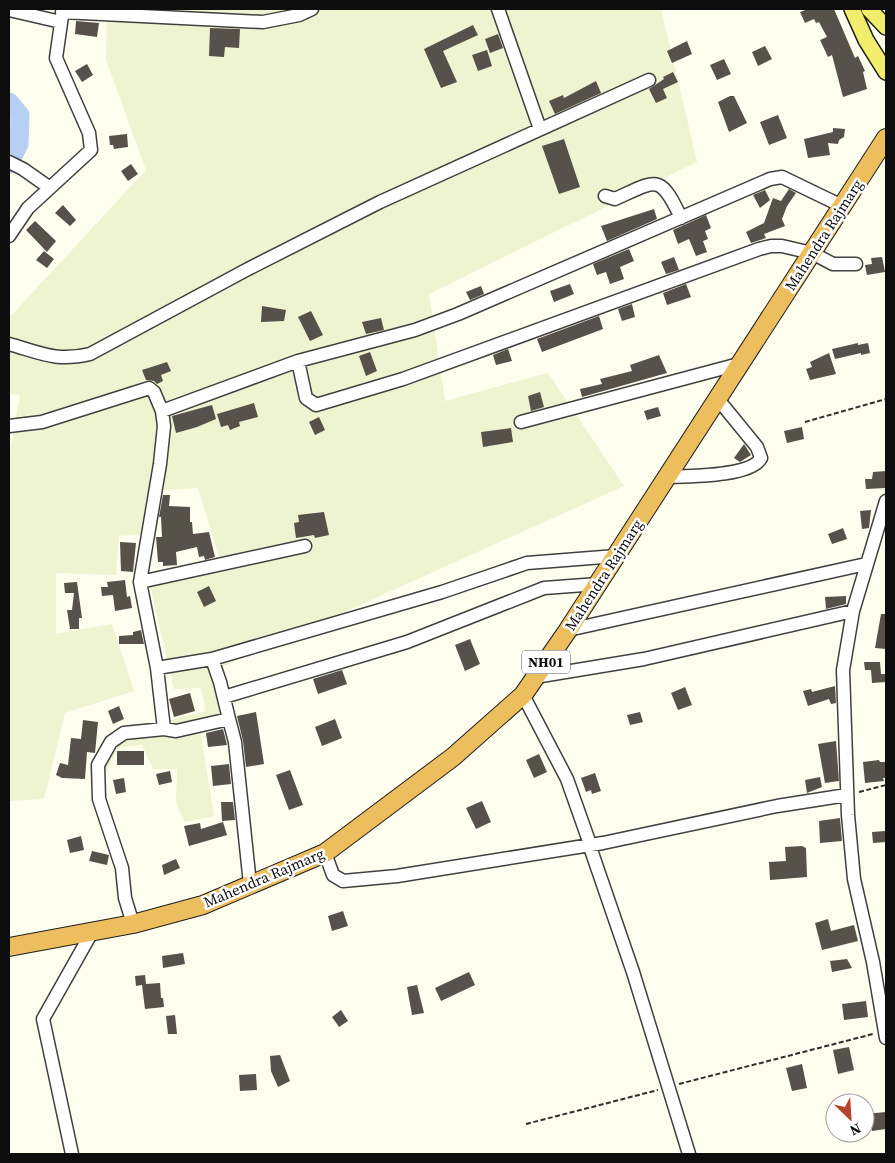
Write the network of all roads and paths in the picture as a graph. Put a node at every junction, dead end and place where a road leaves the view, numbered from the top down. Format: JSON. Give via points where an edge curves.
{"nodes":[{"id":1,"x":312,"y":9,"type":"edge"},
{"id":2,"x":498,"y":9,"type":"edge"},
{"id":3,"x":852,"y":9,"type":"edge"},
{"id":4,"x":869,"y":9,"type":"edge"},
{"id":5,"x":9,"y":10,"type":"edge"},
{"id":6,"x":62,"y":14,"type":"edge"},
{"id":7,"x":886,"y":27,"type":"edge"},
{"id":8,"x":886,"y":72,"type":"edge"},
{"id":9,"x":649,"y":80,"type":"dead end"},
{"id":10,"x":540,"y":129,"type":"junction"},
{"id":11,"x":886,"y":138,"type":"edge"},
{"id":12,"x":9,"y":162,"type":"edge"},
{"id":13,"x":50,"y":188,"type":"junction"},
{"id":14,"x":605,"y":196,"type":"dead end"},
{"id":15,"x":842,"y":206,"type":"junction"},
{"id":16,"x":681,"y":218,"type":"junction"},
{"id":17,"x":9,"y":236,"type":"edge"},
{"id":18,"x":812,"y":253,"type":"junction"},
{"id":19,"x":856,"y":264,"type":"dead end"},
{"id":20,"x":9,"y":344,"type":"edge"},
{"id":21,"x":298,"y":361,"type":"junction"},
{"id":22,"x":739,"y":364,"type":"junction"},
{"id":23,"x":717,"y":398,"type":"junction"},
{"id":24,"x":886,"y":399,"type":"edge"},
{"id":25,"x":162,"y":411,"type":"junction"},
{"id":26,"x":521,"y":422,"type":"dead end"},
{"id":27,"x":805,"y":422,"type":"dead end"},
{"id":28,"x":9,"y":426,"type":"edge"},
{"id":29,"x":666,"y":477,"type":"junction"},
{"id":30,"x":886,"y":501,"type":"edge"},
{"id":31,"x":305,"y":546,"type":"dead end"},
{"id":32,"x":616,"y":556,"type":"junction"},
{"id":33,"x":866,"y":564,"type":"junction"},
{"id":34,"x":140,"y":582,"type":"junction"},
{"id":35,"x":598,"y":584,"type":"junction"},
{"id":36,"x":853,"y":611,"type":"junction"},
{"id":37,"x":568,"y":630,"type":"junction"},
{"id":38,"x":212,"y":659,"type":"junction"},
{"id":39,"x":157,"y":668,"type":"junction"},
{"id":40,"x":535,"y":678,"type":"junction"},
{"id":41,"x":523,"y":695,"type":"junction"},
{"id":42,"x":224,"y":697,"type":"junction"},
{"id":43,"x":229,"y":719,"type":"junction"},
{"id":44,"x":164,"y":728,"type":"junction"},
{"id":45,"x":886,"y":785,"type":"edge"},
{"id":46,"x":847,"y":795,"type":"junction"},
{"id":47,"x":590,"y":844,"type":"junction"},
{"id":48,"x":325,"y":853,"type":"junction"},
{"id":49,"x":250,"y":884,"type":"junction"},
{"id":50,"x":133,"y":924,"type":"junction"},
{"id":51,"x":92,"y":932,"type":"junction"},
{"id":52,"x":9,"y":947,"type":"edge"},
{"id":53,"x":886,"y":1035,"type":"edge"},
{"id":54,"x":669,"y":1087,"type":"junction"},
{"id":55,"x":526,"y":1124,"type":"dead end"},
{"id":56,"x":72,"y":1154,"type":"edge"},
{"id":57,"x":689,"y":1154,"type":"edge"}],
"edges":[{"from":1,"to":6,"type":"street","via":[[263,22]]},
{"from":2,"to":10,"type":"street"},
{"from":3,"to":8,"type":"main road"},
{"from":4,"to":7,"type":"main road"},
{"from":5,"to":6,"type":"street"},
{"from":6,"to":13,"type":"street","via":[[56,58],[88,133],[91,150]]},
{"from":9,"to":10,"type":"street"},
{"from":10,"to":20,"type":"street","via":[[380,202],[248,268],[90,354],[68,359]]},
{"from":11,"to":15,"type":"highway","name":"Mahendra Rajmarg","number":"NH01"},
{"from":12,"to":13,"type":"street"},
{"from":13,"to":17,"type":"street","via":[[28,208]]},
{"from":14,"to":16,"type":"street","via":[[615,198],[649,183],[660,185],[670,194]]},
{"from":15,"to":16,"type":"street","via":[[782,177],[736,192]]},
{"from":15,"to":18,"type":"highway","name":"Mahendra Rajmarg","number":"NH01"},
{"from":16,"to":21,"type":"street","via":[[415,330]]},
{"from":18,"to":19,"type":"street","via":[[833,264]]},
{"from":18,"to":21,"type":"street","via":[[782,246],[759,248],[403,379],[316,406],[306,398]]},
{"from":18,"to":22,"type":"highway","name":"Mahendra Rajmarg","number":"NH01"},
{"from":21,"to":25,"type":"street"},
{"from":22,"to":23,"type":"highway","name":"Mahendra Rajmarg","number":"NH01"},
{"from":22,"to":26,"type":"street"},
{"from":23,"to":29,"type":"highway","name":"Mahendra Rajmarg","number":"NH01"},
{"from":23,"to":29,"type":"street","via":[[757,447],[759,461],[738,471]]},
{"from":24,"to":27,"type":"path"},
{"from":25,"to":28,"type":"street","via":[[149,388],[42,422]]},
{"from":25,"to":34,"type":"street","via":[[164,426],[160,464]]},
{"from":29,"to":32,"type":"highway","name":"Mahendra Rajmarg","number":"NH01"},
{"from":30,"to":33,"type":"street"},
{"from":31,"to":34,"type":"street"},
{"from":32,"to":35,"type":"highway","name":"Mahendra Rajmarg","number":"NH01"},
{"from":32,"to":38,"type":"street","via":[[526,563],[442,592]]},
{"from":33,"to":36,"type":"street"},
{"from":33,"to":37,"type":"street"},
{"from":34,"to":39,"type":"street"},
{"from":35,"to":37,"type":"highway","name":"Mahendra Rajmarg","number":"NH01"},
{"from":35,"to":42,"type":"street","via":[[544,588],[407,642]]},
{"from":36,"to":40,"type":"street","via":[[644,659]]},
{"from":36,"to":46,"type":"street","via":[[843,670]]},
{"from":37,"to":40,"type":"highway","name":"Mahendra Rajmarg","number":"NH01"},
{"from":38,"to":39,"type":"street"},
{"from":38,"to":42,"type":"street"},
{"from":39,"to":44,"type":"street"},
{"from":40,"to":41,"type":"highway","name":"Mahendra Rajmarg","number":"NH01"},
{"from":41,"to":47,"type":"street","via":[[567,778]]},
{"from":41,"to":48,"type":"highway","name":"Mahendra Rajmarg","number":"NH01","via":[[453,757]]},
{"from":42,"to":43,"type":"street"},
{"from":43,"to":44,"type":"street","via":[[176,731]]},
{"from":43,"to":49,"type":"street","via":[[235,742]]},
{"from":44,"to":50,"type":"street","via":[[124,733],[111,742],[98,764],[99,798],[122,868],[125,898]]},
{"from":45,"to":46,"type":"path"},
{"from":46,"to":47,"type":"street"},
{"from":46,"to":53,"type":"street","via":[[854,879]]},
{"from":47,"to":48,"type":"street","via":[[397,876],[343,881],[333,875]]},
{"from":47,"to":54,"type":"street"},
{"from":48,"to":49,"type":"highway","name":"Mahendra Rajmarg","number":"NH01"},
{"from":49,"to":50,"type":"highway","name":"Mahendra Rajmarg","number":"NH01","via":[[203,905]]},
{"from":50,"to":51,"type":"highway","name":"Mahendra Rajmarg","number":"NH01"},
{"from":51,"to":52,"type":"highway","name":"Mahendra Rajmarg","number":"NH01"},
{"from":51,"to":56,"type":"street","via":[[43,1019]]},
{"from":53,"to":54,"type":"path"},
{"from":54,"to":55,"type":"path"},
{"from":54,"to":57,"type":"street"}]}
